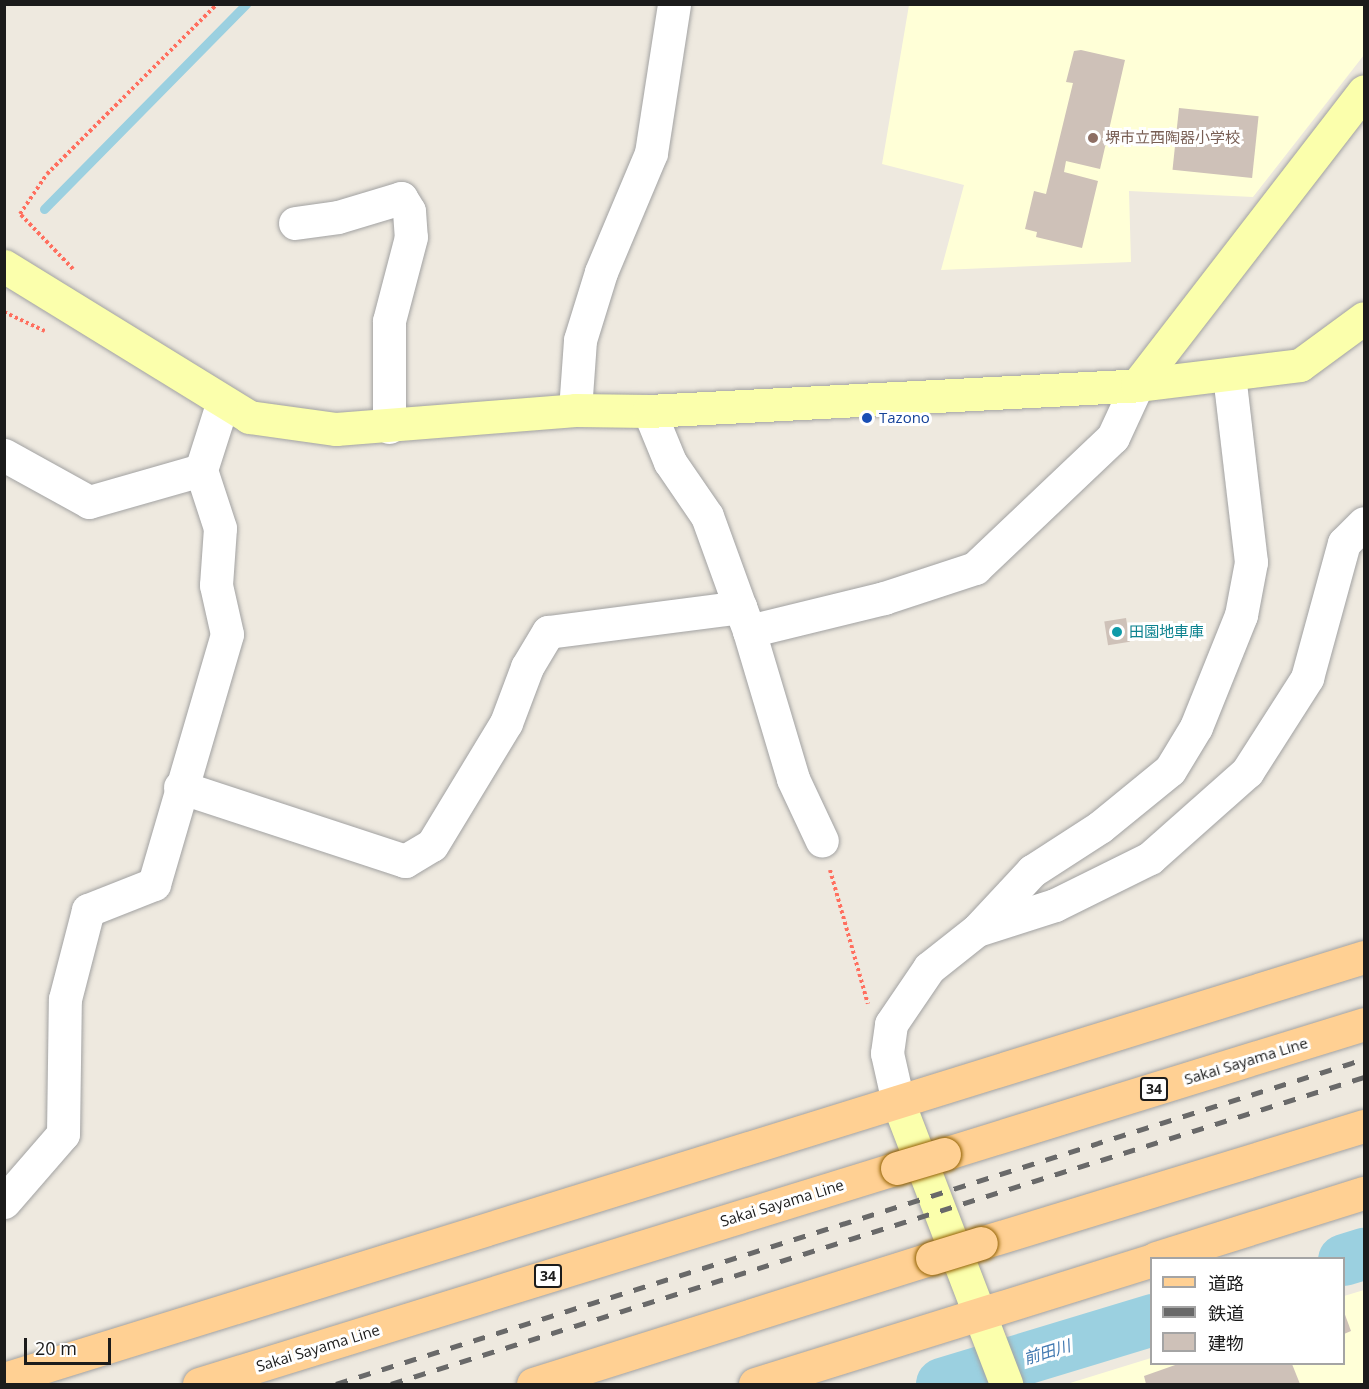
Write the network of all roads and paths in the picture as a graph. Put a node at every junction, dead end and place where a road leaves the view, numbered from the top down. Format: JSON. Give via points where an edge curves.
{"nodes":[{"id":1,"x":217,"y":4,"type":"edge"},
{"id":2,"x":674,"y":4,"type":"edge"},
{"id":3,"x":1365,"y":91,"type":"edge"},
{"id":4,"x":295,"y":223,"type":"dead end"},
{"id":5,"x":4,"y":266,"type":"edge"},
{"id":6,"x":76,"y":313,"type":"junction"},
{"id":7,"x":1365,"y":318,"type":"edge"},
{"id":8,"x":1229,"y":374,"type":"junction"},
{"id":9,"x":1137,"y":385,"type":"junction"},
{"id":10,"x":222,"y":404,"type":"junction"},
{"id":11,"x":575,"y":410,"type":"junction"},
{"id":12,"x":648,"y":411,"type":"junction"},
{"id":13,"x":389,"y":427,"type":"junction"},
{"id":14,"x":4,"y":455,"type":"edge"},
{"id":15,"x":201,"y":470,"type":"junction"},
{"id":16,"x":1365,"y":523,"type":"edge"},
{"id":17,"x":744,"y":619,"type":"junction"},
{"id":18,"x":180,"y":787,"type":"junction"},
{"id":19,"x":822,"y":841,"type":"joint"},
{"id":20,"x":977,"y":930,"type":"junction"},
{"id":21,"x":1365,"y":957,"type":"edge"},
{"id":22,"x":891,"y":1024,"type":"junction"},
{"id":23,"x":1365,"y":1024,"type":"edge"},
{"id":24,"x":898,"y":1102,"type":"junction"},
{"id":25,"x":1365,"y":1126,"type":"edge"},
{"id":26,"x":1365,"y":1193,"type":"edge"},
{"id":27,"x":4,"y":1202,"type":"edge"},
{"id":28,"x":1159,"y":1257,"type":"edge"},
{"id":29,"x":1150,"y":1261,"type":"edge"},
{"id":30,"x":980,"y":1315,"type":"junction"},
{"id":31,"x":4,"y":1379,"type":"edge"},
{"id":32,"x":200,"y":1384,"type":"edge"},
{"id":33,"x":533,"y":1384,"type":"edge"},
{"id":34,"x":755,"y":1384,"type":"edge"},
{"id":35,"x":1006,"y":1384,"type":"edge"}],
"edges":[{"from":1,"to":6,"type":"path","via":[[47,174],[20,214],[87,284]]},
{"from":2,"to":11,"type":"street","via":[[651,153],[601,272],[580,340]]},
{"from":3,"to":9,"type":"street"},
{"from":4,"to":13,"type":"street","via":[[339,218],[400,198],[409,211],[411,237],[389,321]]},
{"from":5,"to":6,"type":"street"},
{"from":6,"to":10,"type":"street"},
{"from":7,"to":8,"type":"street","via":[[1299,365]]},
{"from":8,"to":9,"type":"street"},
{"from":8,"to":20,"type":"street","via":[[1251,562],[1241,615],[1196,727],[1170,770],[1100,827],[1032,871]]},
{"from":9,"to":12,"type":"street"},
{"from":9,"to":17,"type":"street","via":[[1113,437],[975,568],[884,598]]},
{"from":10,"to":13,"type":"street","via":[[249,417],[290,426]]},
{"from":10,"to":15,"type":"street"},
{"from":11,"to":12,"type":"street"},
{"from":11,"to":13,"type":"street"},
{"from":12,"to":17,"type":"street","via":[[670,462],[707,516]]},
{"from":14,"to":15,"type":"street","via":[[89,502]]},
{"from":15,"to":18,"type":"street","via":[[220,528],[216,585],[227,634]]},
{"from":16,"to":20,"type":"street","via":[[1344,543],[1307,678],[1247,772],[1150,858],[1108,883]]},
{"from":17,"to":18,"type":"street","via":[[548,632],[527,667],[506,723],[432,845],[405,861]]},
{"from":17,"to":19,"type":"street","via":[[793,779]]},
{"from":18,"to":27,"type":"street","via":[[154,884],[88,910],[65,999],[63,1134]]},
{"from":19,"to":22,"type":"path","via":[[865,1001]]},
{"from":20,"to":22,"type":"street","via":[[929,968]]},
{"from":21,"to":24,"type":"main road"},
{"from":22,"to":24,"type":"street","via":[[887,1053]]},
{"from":23,"to":32,"type":"main road","name":"Sakai Sayama Line","number":"34","bridge":true},
{"from":24,"to":30,"type":"street"},
{"from":24,"to":31,"type":"main road"},
{"from":25,"to":33,"type":"main road","bridge":true},
{"from":26,"to":28,"type":"main road"},
{"from":29,"to":30,"type":"main road"},
{"from":30,"to":34,"type":"main road"},
{"from":30,"to":35,"type":"street"}]}
